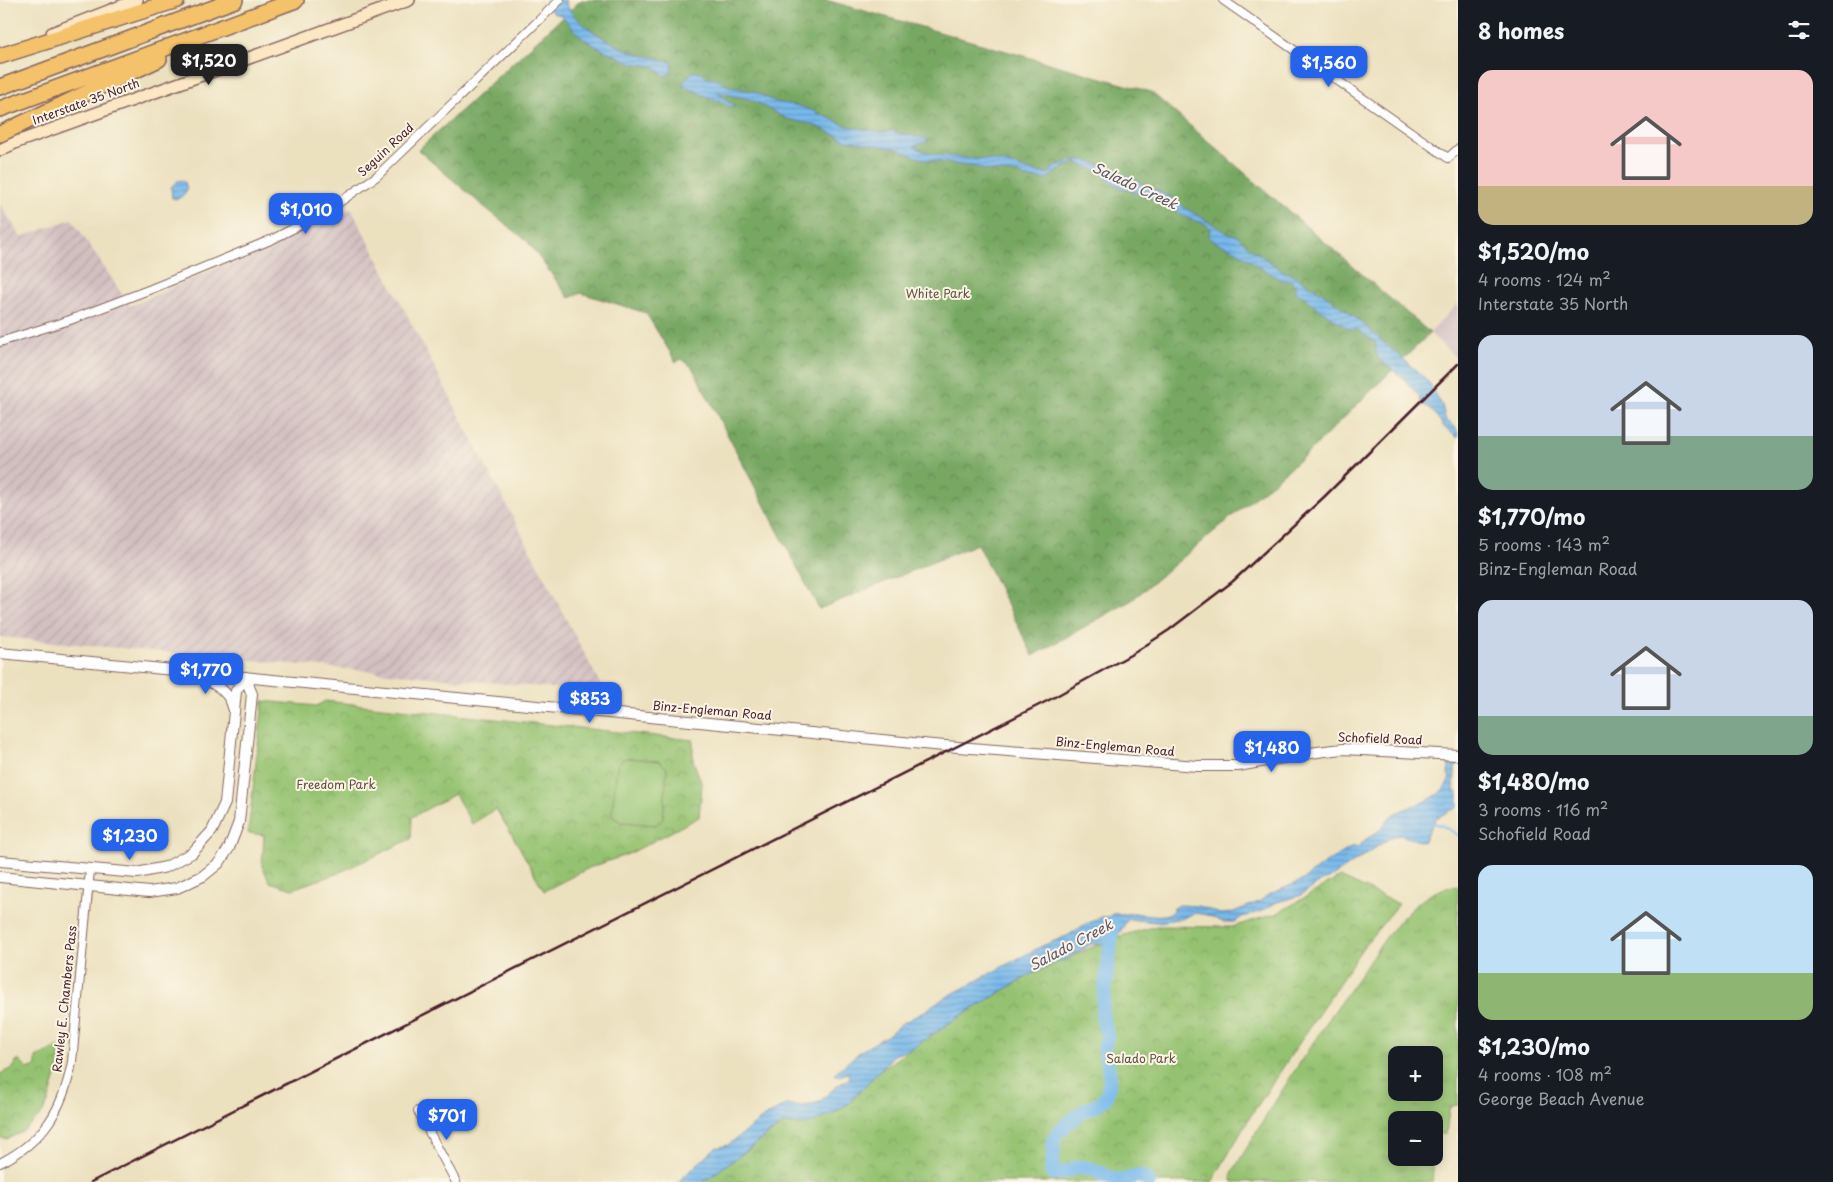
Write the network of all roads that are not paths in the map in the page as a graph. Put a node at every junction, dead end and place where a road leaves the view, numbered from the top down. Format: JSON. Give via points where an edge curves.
{"nodes":[{"id":1,"x":137,"y":0,"type":"edge"},
{"id":2,"x":177,"y":0,"type":"edge"},
{"id":3,"x":235,"y":0,"type":"edge"},
{"id":4,"x":296,"y":0,"type":"edge"},
{"id":5,"x":409,"y":0,"type":"edge"},
{"id":6,"x":560,"y":0,"type":"edge"},
{"id":7,"x":1223,"y":0,"type":"edge"},
{"id":8,"x":205,"y":34,"type":"junction"},
{"id":9,"x":0,"y":55,"type":"edge"},
{"id":10,"x":0,"y":87,"type":"edge"},
{"id":11,"x":0,"y":109,"type":"edge"},
{"id":12,"x":0,"y":134,"type":"edge"},
{"id":13,"x":1458,"y":149,"type":"edge"},
{"id":14,"x":0,"y":150,"type":"edge"},
{"id":15,"x":0,"y":342,"type":"edge"},
{"id":16,"x":0,"y":653,"type":"edge"},
{"id":17,"x":189,"y":671,"type":"junction"},
{"id":18,"x":245,"y":677,"type":"junction"},
{"id":19,"x":234,"y":711,"type":"junction"},
{"id":20,"x":1458,"y":755,"type":"edge"},
{"id":21,"x":1184,"y":765,"type":"joint"},
{"id":22,"x":0,"y":861,"type":"edge"},
{"id":23,"x":90,"y":870,"type":"junction"},
{"id":24,"x":0,"y":877,"type":"edge"},
{"id":25,"x":88,"y":886,"type":"junction"},
{"id":26,"x":418,"y":1112,"type":"dead end"},
{"id":27,"x":0,"y":1163,"type":"edge"},
{"id":28,"x":456,"y":1182,"type":"edge"}],
"edges":[{"from":1,"to":9,"type":"main road"},
{"from":2,"to":9,"type":"highway"},
{"from":3,"to":10,"type":"highway"},
{"from":4,"to":8,"type":"highway"},
{"from":5,"to":14,"type":"main road","name":"Interstate 35 North"},
{"from":6,"to":15,"type":"street","name":"Seguin Road","via":[[377,176],[327,211],[273,239],[151,289]]},
{"from":7,"to":13,"type":"street","via":[[1448,158]]},
{"from":8,"to":11,"type":"highway"},
{"from":8,"to":12,"type":"highway","via":[[166,56]]},
{"from":16,"to":17,"type":"street","name":"Binz-Engleman Road"},
{"from":17,"to":18,"type":"street","name":"Binz-Engleman Road"},
{"from":17,"to":19,"type":"street","via":[[224,692],[230,698]]},
{"from":18,"to":19,"type":"street","via":[[236,691]]},
{"from":18,"to":21,"type":"street","name":"Binz-Engleman Road","via":[[933,745]]},
{"from":18,"to":25,"type":"street","via":[[252,694],[241,813],[233,840],[219,863],[195,881],[168,890],[149,892]]},
{"from":19,"to":23,"type":"street","via":[[225,803],[218,822],[206,839],[184,858],[156,870],[127,873]]},
{"from":20,"to":21,"type":"street","name":"Schofield Road","via":[[1360,749],[1317,752],[1238,766]]},
{"from":22,"to":23,"type":"street"},
{"from":23,"to":25,"type":"street","name":"Rawley E. Chambers Pass"},
{"from":24,"to":25,"type":"street"},
{"from":25,"to":27,"type":"street","name":"Rawley E. Chambers Pass","via":[[72,1062],[66,1090],[40,1133],[19,1152]]},
{"from":26,"to":28,"type":"street"}]}
